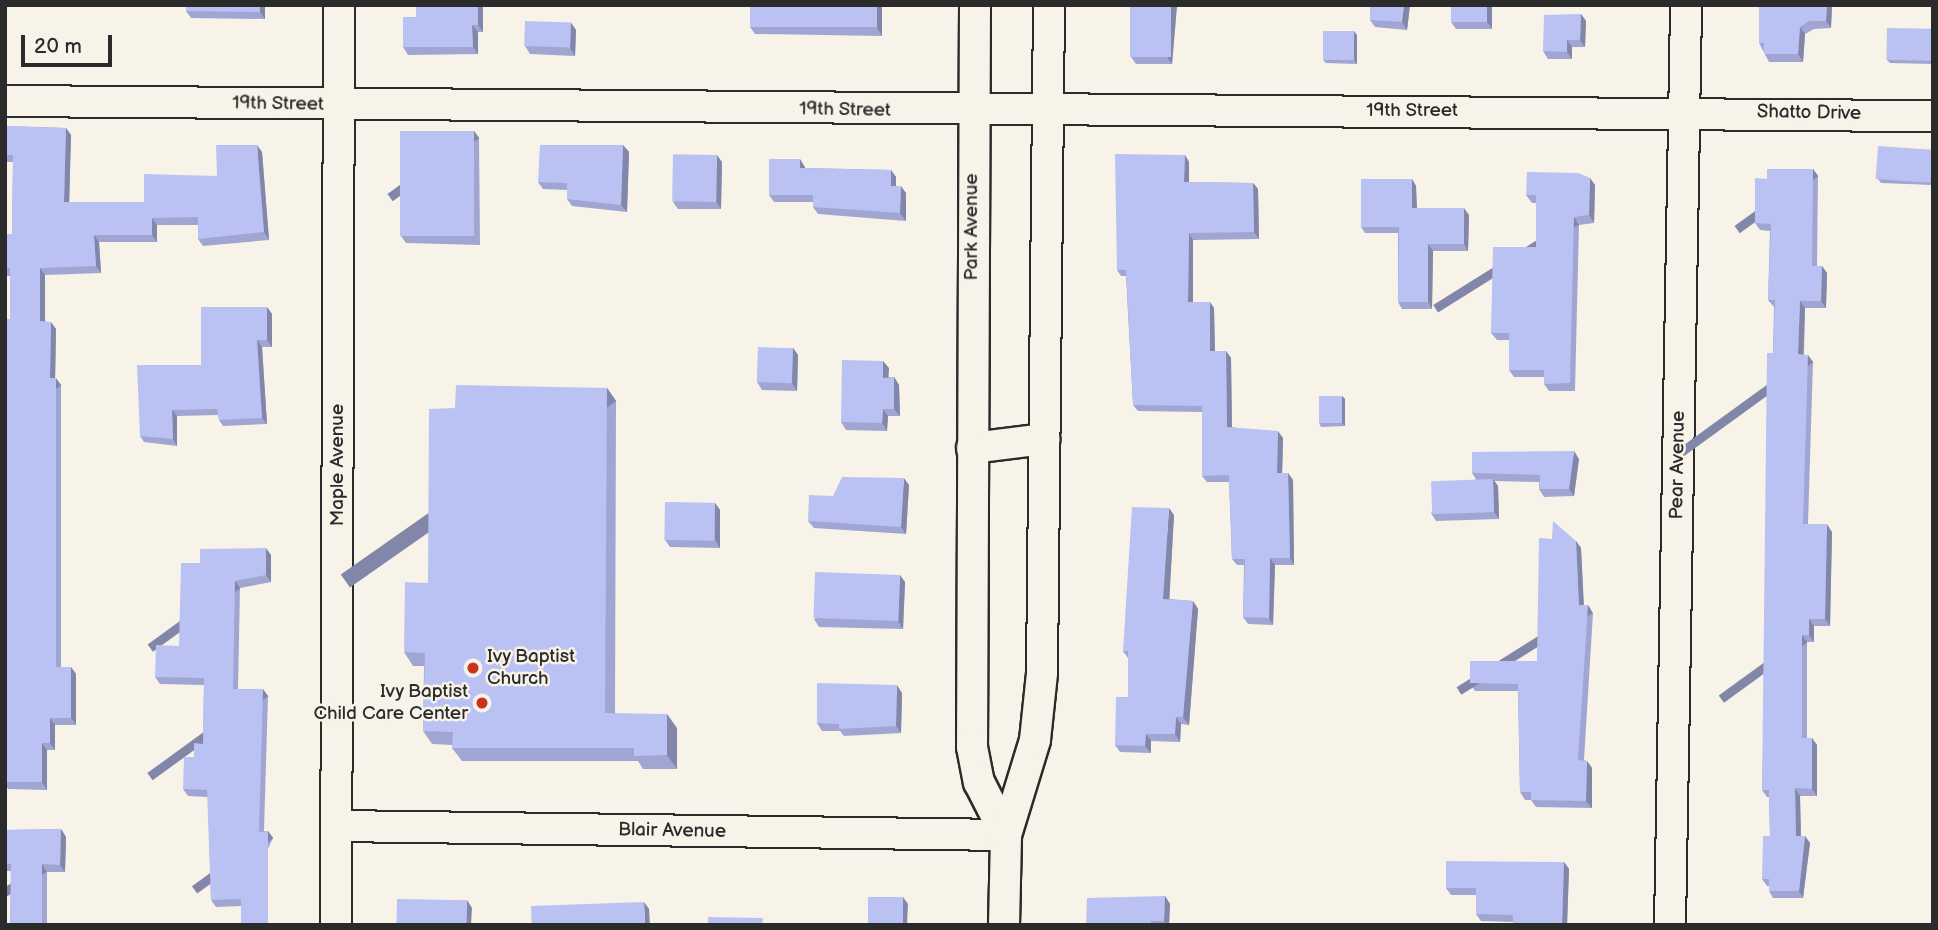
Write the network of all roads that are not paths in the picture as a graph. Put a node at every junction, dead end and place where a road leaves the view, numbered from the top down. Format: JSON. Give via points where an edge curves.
{"nodes":[{"id":1,"x":340,"y":5,"type":"edge"},
{"id":2,"x":975,"y":5,"type":"edge"},
{"id":3,"x":1049,"y":5,"type":"edge"},
{"id":4,"x":1686,"y":5,"type":"edge"},
{"id":5,"x":5,"y":101,"type":"edge"},
{"id":6,"x":339,"y":105,"type":"junction"},
{"id":7,"x":1684,"y":110,"type":"junction"},
{"id":8,"x":973,"y":112,"type":"junction"},
{"id":9,"x":1049,"y":113,"type":"junction"},
{"id":10,"x":1933,"y":116,"type":"edge"},
{"id":11,"x":1044,"y":439,"type":"junction"},
{"id":12,"x":972,"y":448,"type":"junction"},
{"id":13,"x":337,"y":826,"type":"junction"},
{"id":14,"x":1006,"y":835,"type":"junction"},
{"id":15,"x":336,"y":925,"type":"edge"},
{"id":16,"x":1004,"y":925,"type":"edge"},
{"id":17,"x":1670,"y":925,"type":"edge"}],
"edges":[{"from":1,"to":6,"type":"street","name":"Maple Avenue"},
{"from":2,"to":8,"type":"street","name":"Park Avenue"},
{"from":3,"to":9,"type":"street","name":"Park Avenue"},
{"from":4,"to":7,"type":"street","name":"Pear Avenue"},
{"from":5,"to":6,"type":"street","name":"19th Street"},
{"from":6,"to":8,"type":"street","name":"19th Street"},
{"from":6,"to":13,"type":"street","name":"Maple Avenue"},
{"from":7,"to":9,"type":"street","name":"19th Street"},
{"from":7,"to":10,"type":"street","name":"Shatto Drive"},
{"from":7,"to":17,"type":"street","name":"Pear Avenue"},
{"from":8,"to":9,"type":"street","name":"19th Street"},
{"from":8,"to":12,"type":"street","name":"Park Avenue"},
{"from":9,"to":11,"type":"street","name":"Park Avenue"},
{"from":11,"to":12,"type":"street"},
{"from":11,"to":14,"type":"street","name":"Park Avenue","via":[[1042,673],[1035,740]]},
{"from":12,"to":14,"type":"street","name":"Park Avenue","via":[[972,747],[979,782]]},
{"from":13,"to":14,"type":"street","name":"Blair Avenue"},
{"from":13,"to":15,"type":"street","name":"Maple Avenue"},
{"from":14,"to":16,"type":"street","name":"Park Avenue"}]}
